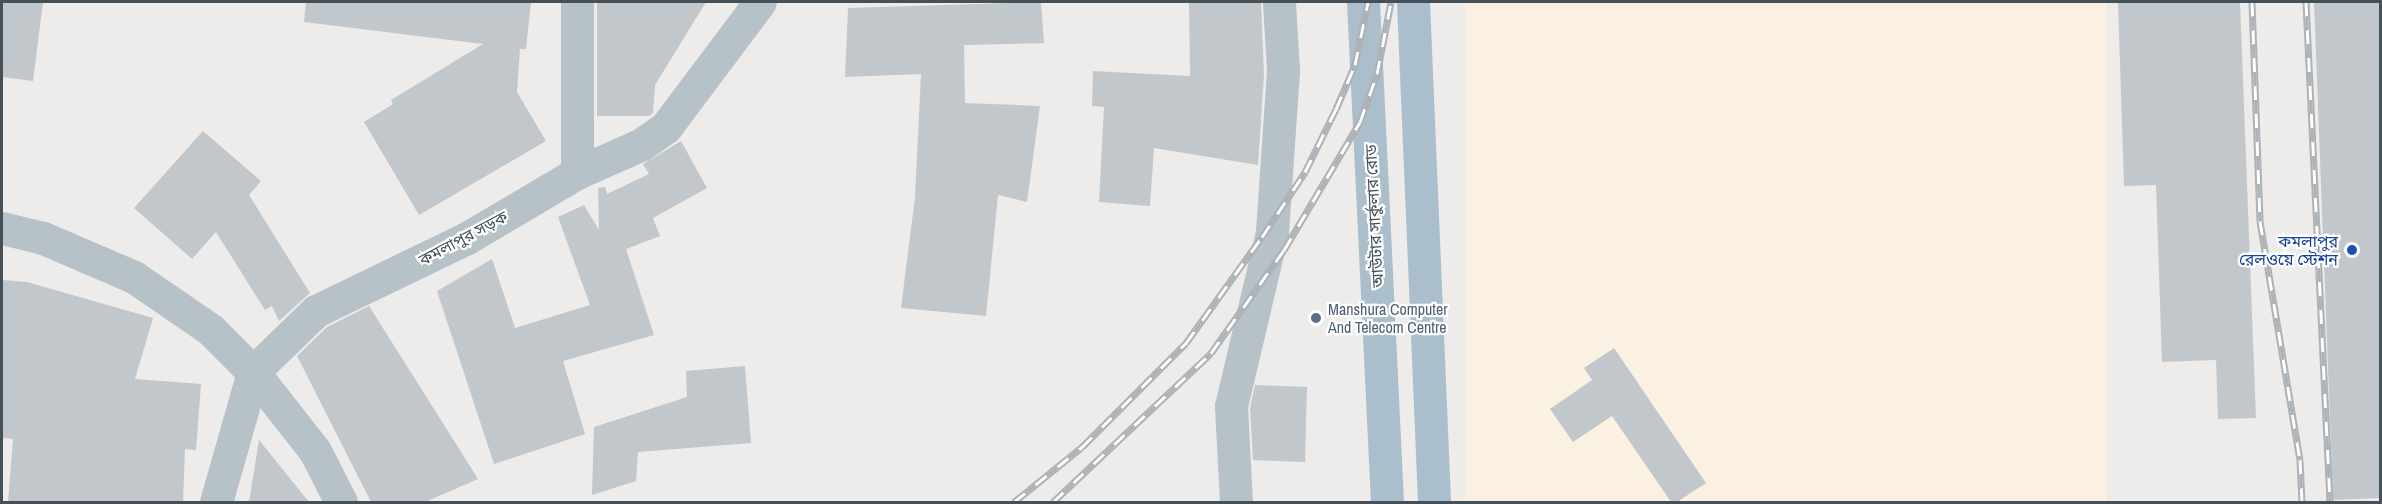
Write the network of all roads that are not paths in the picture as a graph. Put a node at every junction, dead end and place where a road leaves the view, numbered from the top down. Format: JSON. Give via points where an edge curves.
{"nodes":[{"id":1,"x":577,"y":2,"type":"edge"},
{"id":2,"x":760,"y":2,"type":"edge"},
{"id":3,"x":1279,"y":2,"type":"edge"},
{"id":4,"x":1362,"y":2,"type":"edge"},
{"id":5,"x":1413,"y":2,"type":"edge"},
{"id":6,"x":577,"y":173,"type":"junction"},
{"id":7,"x":2,"y":228,"type":"edge"},
{"id":8,"x":253,"y":372,"type":"junction"},
{"id":9,"x":216,"y":502,"type":"edge"},
{"id":10,"x":341,"y":502,"type":"edge"},
{"id":11,"x":1236,"y":502,"type":"edge"},
{"id":12,"x":1387,"y":502,"type":"edge"},
{"id":13,"x":1434,"y":502,"type":"edge"}],
"edges":[{"from":1,"to":6,"type":"street"},
{"from":2,"to":6,"type":"street","name":"কমলাপুর সড়ক","via":[[666,127],[642,144]]},
{"from":3,"to":11,"type":"street","via":[[1283,70],[1272,232],[1231,406]]},
{"from":4,"to":12,"type":"main road","name":"আউটার সার্কুলার রোড"},
{"from":5,"to":13,"type":"main road"},
{"from":6,"to":8,"type":"street","name":"কমলাপুর সড়ক","via":[[467,238],[316,311]]},
{"from":7,"to":8,"type":"street","via":[[43,238],[134,277],[211,330]]},
{"from":8,"to":9,"type":"street"},
{"from":8,"to":10,"type":"street","via":[[315,451]]}]}
